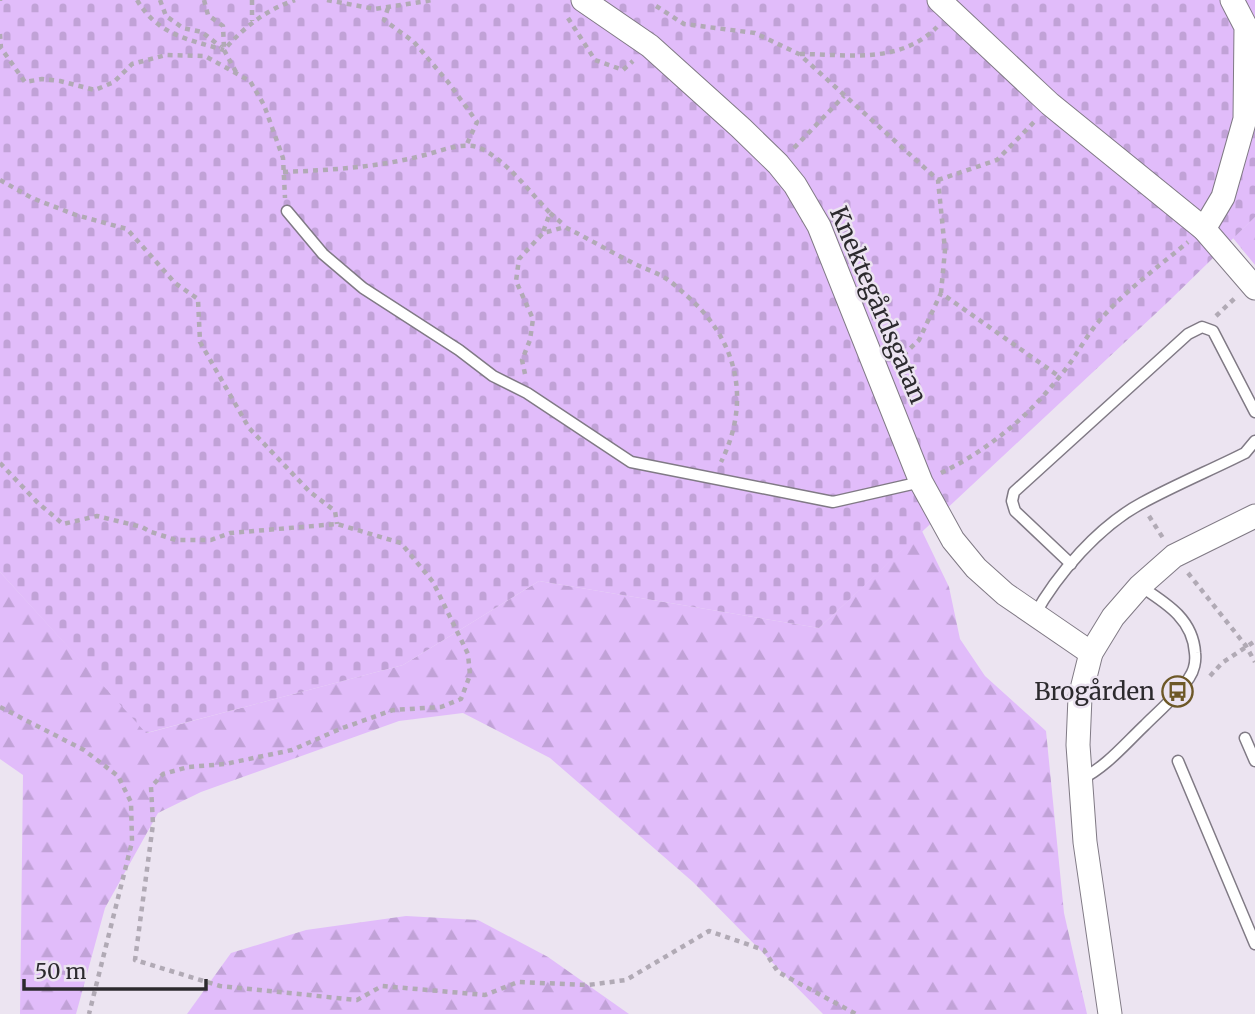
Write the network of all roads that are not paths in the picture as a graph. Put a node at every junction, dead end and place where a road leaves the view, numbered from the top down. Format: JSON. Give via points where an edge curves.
{"nodes":[{"id":1,"x":1232,"y":0,"type":"edge"},
{"id":2,"x":575,"y":5,"type":"edge"},
{"id":3,"x":945,"y":6,"type":"edge"},
{"id":4,"x":287,"y":211,"type":"road end"},
{"id":5,"x":1204,"y":229,"type":"junction"},
{"id":6,"x":1248,"y":293,"type":"edge"},
{"id":7,"x":1255,"y":412,"type":"edge"},
{"id":8,"x":1255,"y":441,"type":"edge"},
{"id":9,"x":922,"y":482,"type":"junction"},
{"id":10,"x":1255,"y":516,"type":"edge"},
{"id":11,"x":1071,"y":564,"type":"junction"},
{"id":12,"x":1140,"y":586,"type":"junction"},
{"id":13,"x":1034,"y":616,"type":"junction"},
{"id":14,"x":1091,"y":653,"type":"junction"},
{"id":15,"x":1245,"y":738,"type":"dead end"},
{"id":16,"x":1178,"y":761,"type":"dead end"},
{"id":17,"x":1255,"y":761,"type":"edge"},
{"id":18,"x":1080,"y":780,"type":"junction"},
{"id":19,"x":1255,"y":944,"type":"edge"},
{"id":20,"x":1110,"y":1014,"type":"edge"}],
"edges":[{"from":1,"to":5,"type":"street","via":[[1246,27],[1245,119],[1223,197]]},
{"from":2,"to":9,"type":"street","name":"Knektegårdsgatan","via":[[650,46],[795,185],[819,226]]},
{"from":3,"to":5,"type":"street","via":[[1049,104]]},
{"from":4,"to":9,"type":"lane","via":[[323,254],[363,288],[631,462],[833,502]]},
{"from":5,"to":6,"type":"street"},
{"from":7,"to":11,"type":"lane","via":[[1213,331],[1202,327],[1188,334],[1014,492],[1016,511]]},
{"from":8,"to":11,"type":"lane","via":[[1245,453],[1140,503]]},
{"from":9,"to":13,"type":"street","name":"Knektegårdsgatan","via":[[953,540],[976,568]]},
{"from":10,"to":12,"type":"street","via":[[1174,556]]},
{"from":11,"to":13,"type":"lane"},
{"from":12,"to":14,"type":"street"},
{"from":12,"to":18,"type":"lane","via":[[1173,608],[1186,623],[1195,643],[1196,661],[1178,692],[1097,772]]},
{"from":13,"to":14,"type":"street","name":"Knektegårdsgatan"},
{"from":14,"to":18,"type":"street","via":[[1080,697]]},
{"from":15,"to":17,"type":"lane"},
{"from":16,"to":19,"type":"lane"},
{"from":18,"to":20,"type":"street"}]}
